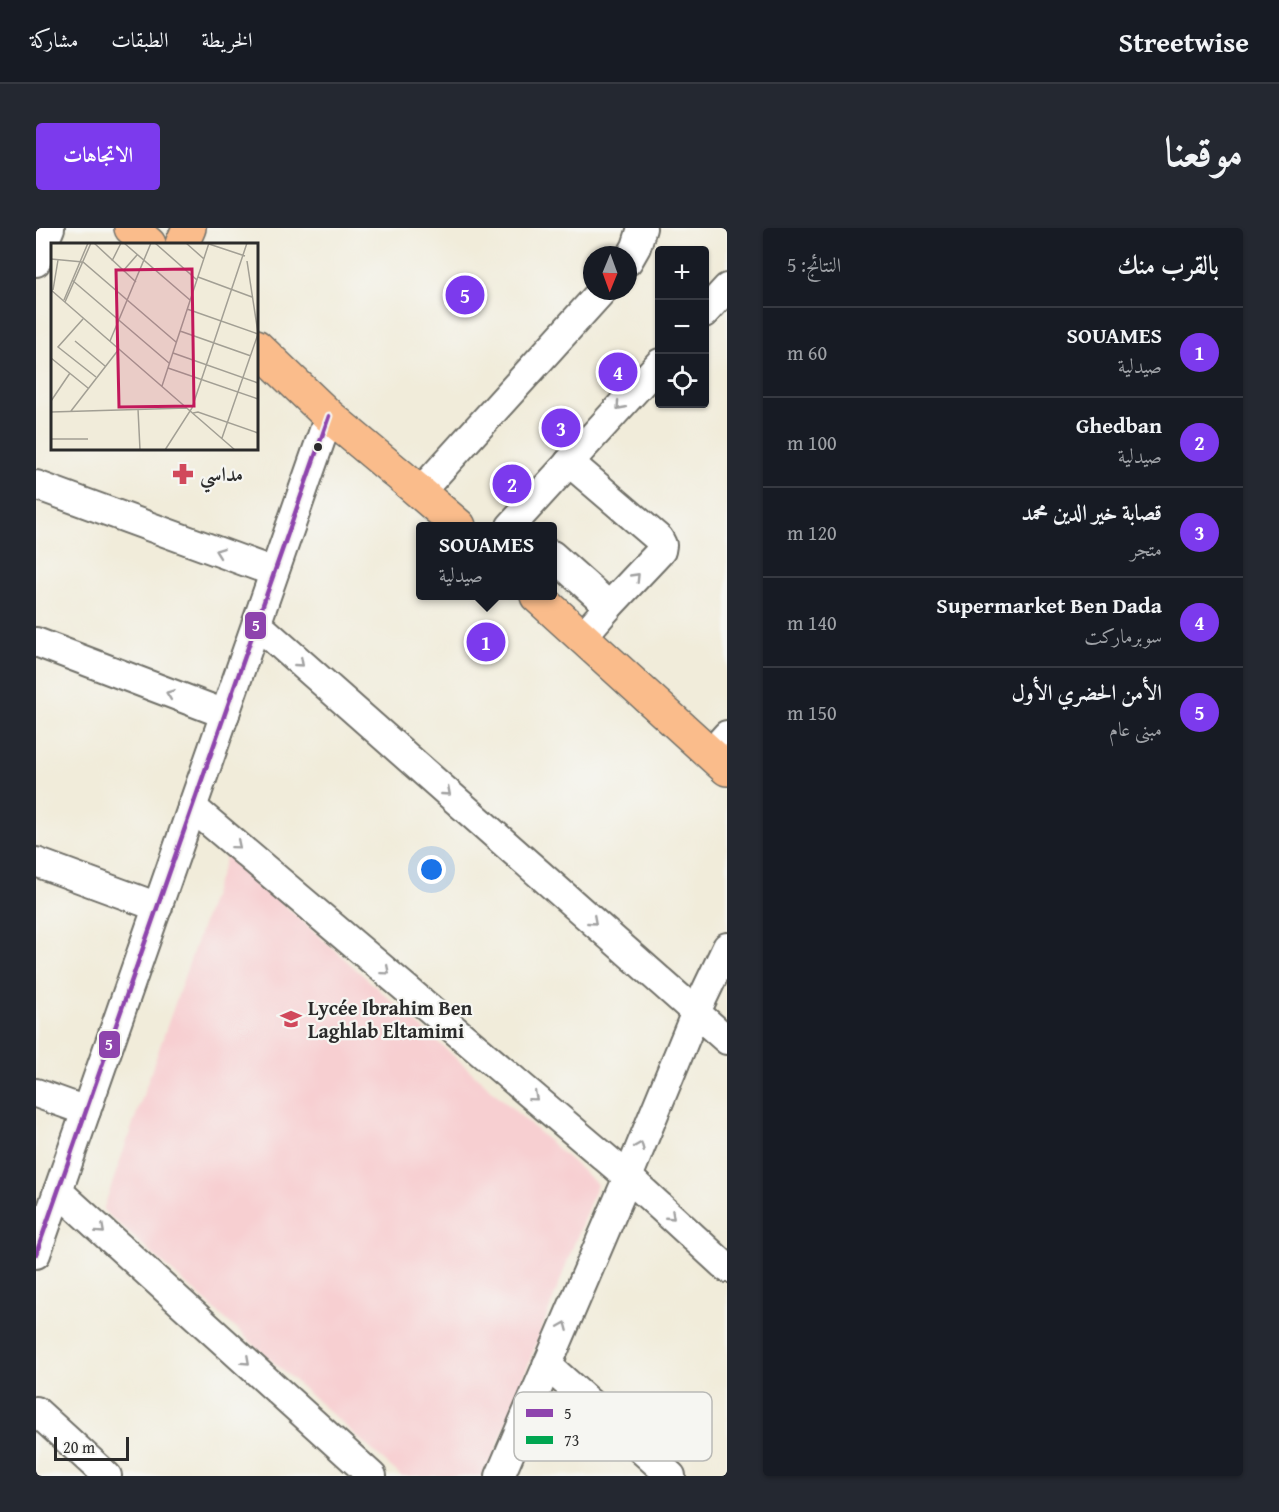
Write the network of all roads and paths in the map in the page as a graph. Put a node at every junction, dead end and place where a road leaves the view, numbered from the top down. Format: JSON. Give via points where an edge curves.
{"nodes":[{"id":1,"x":50,"y":228,"type":"edge"},
{"id":2,"x":131,"y":228,"type":"edge"},
{"id":3,"x":189,"y":228,"type":"edge"},
{"id":4,"x":642,"y":228,"type":"edge"},
{"id":5,"x":148,"y":243,"type":"edge"},
{"id":6,"x":182,"y":243,"type":"edge"},
{"id":7,"x":636,"y":246,"type":"edge"},
{"id":8,"x":36,"y":262,"type":"edge"},
{"id":9,"x":594,"y":300,"type":"edge"},
{"id":10,"x":258,"y":348,"type":"edge"},
{"id":11,"x":655,"y":368,"type":"edge"},
{"id":12,"x":329,"y":416,"type":"junction"},
{"id":13,"x":569,"y":462,"type":"junction"},
{"id":14,"x":36,"y":485,"type":"edge"},
{"id":15,"x":420,"y":492,"type":"junction"},
{"id":16,"x":454,"y":522,"type":"edge"},
{"id":17,"x":518,"y":522,"type":"edge"},
{"id":18,"x":557,"y":559,"type":"edge"},
{"id":19,"x":274,"y":572,"type":"junction"},
{"id":20,"x":542,"y":600,"type":"edge"},
{"id":21,"x":609,"y":606,"type":"junction"},
{"id":22,"x":257,"y":624,"type":"junction"},
{"id":23,"x":583,"y":636,"type":"junction"},
{"id":24,"x":36,"y":642,"type":"edge"},
{"id":25,"x":225,"y":714,"type":"junction"},
{"id":26,"x":721,"y":753,"type":"edge"},
{"id":27,"x":192,"y":807,"type":"junction"},
{"id":28,"x":36,"y":862,"type":"edge"},
{"id":29,"x":158,"y":907,"type":"junction"},
{"id":30,"x":727,"y":947,"type":"edge"},
{"id":31,"x":696,"y":1012,"type":"junction"},
{"id":32,"x":727,"y":1040,"type":"edge"},
{"id":33,"x":36,"y":1093,"type":"edge"},
{"id":34,"x":86,"y":1112,"type":"junction"},
{"id":35,"x":628,"y":1177,"type":"junction"},
{"id":36,"x":58,"y":1191,"type":"junction"},
{"id":37,"x":36,"y":1254,"type":"edge"},
{"id":38,"x":727,"y":1268,"type":"edge"},
{"id":39,"x":547,"y":1365,"type":"junction"},
{"id":40,"x":536,"y":1392,"type":"edge"},
{"id":41,"x":576,"y":1392,"type":"edge"},
{"id":42,"x":36,"y":1411,"type":"edge"},
{"id":43,"x":514,"y":1443,"type":"edge"},
{"id":44,"x":648,"y":1461,"type":"edge"},
{"id":45,"x":661,"y":1473,"type":"edge"},
{"id":46,"x":107,"y":1476,"type":"edge"},
{"id":47,"x":372,"y":1476,"type":"edge"},
{"id":48,"x":500,"y":1476,"type":"edge"}],
"edges":[{"from":1,"to":8,"type":"street"},
{"from":2,"to":5,"type":"main road"},
{"from":3,"to":6,"type":"main road"},
{"from":4,"to":7,"type":"street"},
{"from":9,"to":15,"type":"street"},
{"from":10,"to":12,"type":"main road"},
{"from":11,"to":13,"type":"street","one_way":true},
{"from":12,"to":15,"type":"main road"},
{"from":12,"to":19,"type":"street"},
{"from":13,"to":17,"type":"street"},
{"from":21,"to":13,"type":"street","one_way":true,"via":[[661,551],[662,545]]},
{"from":19,"to":14,"type":"street","one_way":true},
{"from":15,"to":16,"type":"main road"},
{"from":18,"to":21,"type":"street"},
{"from":19,"to":22,"type":"street"},
{"from":20,"to":23,"type":"main road"},
{"from":21,"to":23,"type":"street"},
{"from":22,"to":25,"type":"street"},
{"from":22,"to":31,"type":"street","one_way":true},
{"from":23,"to":26,"type":"main road"},
{"from":25,"to":24,"type":"street","one_way":true},
{"from":25,"to":27,"type":"street"},
{"from":27,"to":29,"type":"street"},
{"from":27,"to":35,"type":"street","one_way":true},
{"from":28,"to":29,"type":"street"},
{"from":29,"to":34,"type":"street"},
{"from":30,"to":31,"type":"street"},
{"from":31,"to":32,"type":"street"},
{"from":35,"to":31,"type":"street","one_way":true},
{"from":33,"to":34,"type":"street"},
{"from":34,"to":36,"type":"street"},
{"from":35,"to":38,"type":"street","one_way":true},
{"from":39,"to":35,"type":"street","one_way":true},
{"from":36,"to":37,"type":"street"},
{"from":36,"to":47,"type":"street","one_way":true},
{"from":39,"to":40,"type":"street"},
{"from":39,"to":41,"type":"street"},
{"from":42,"to":46,"type":"street"},
{"from":43,"to":48,"type":"street"},
{"from":44,"to":45,"type":"street"}]}
